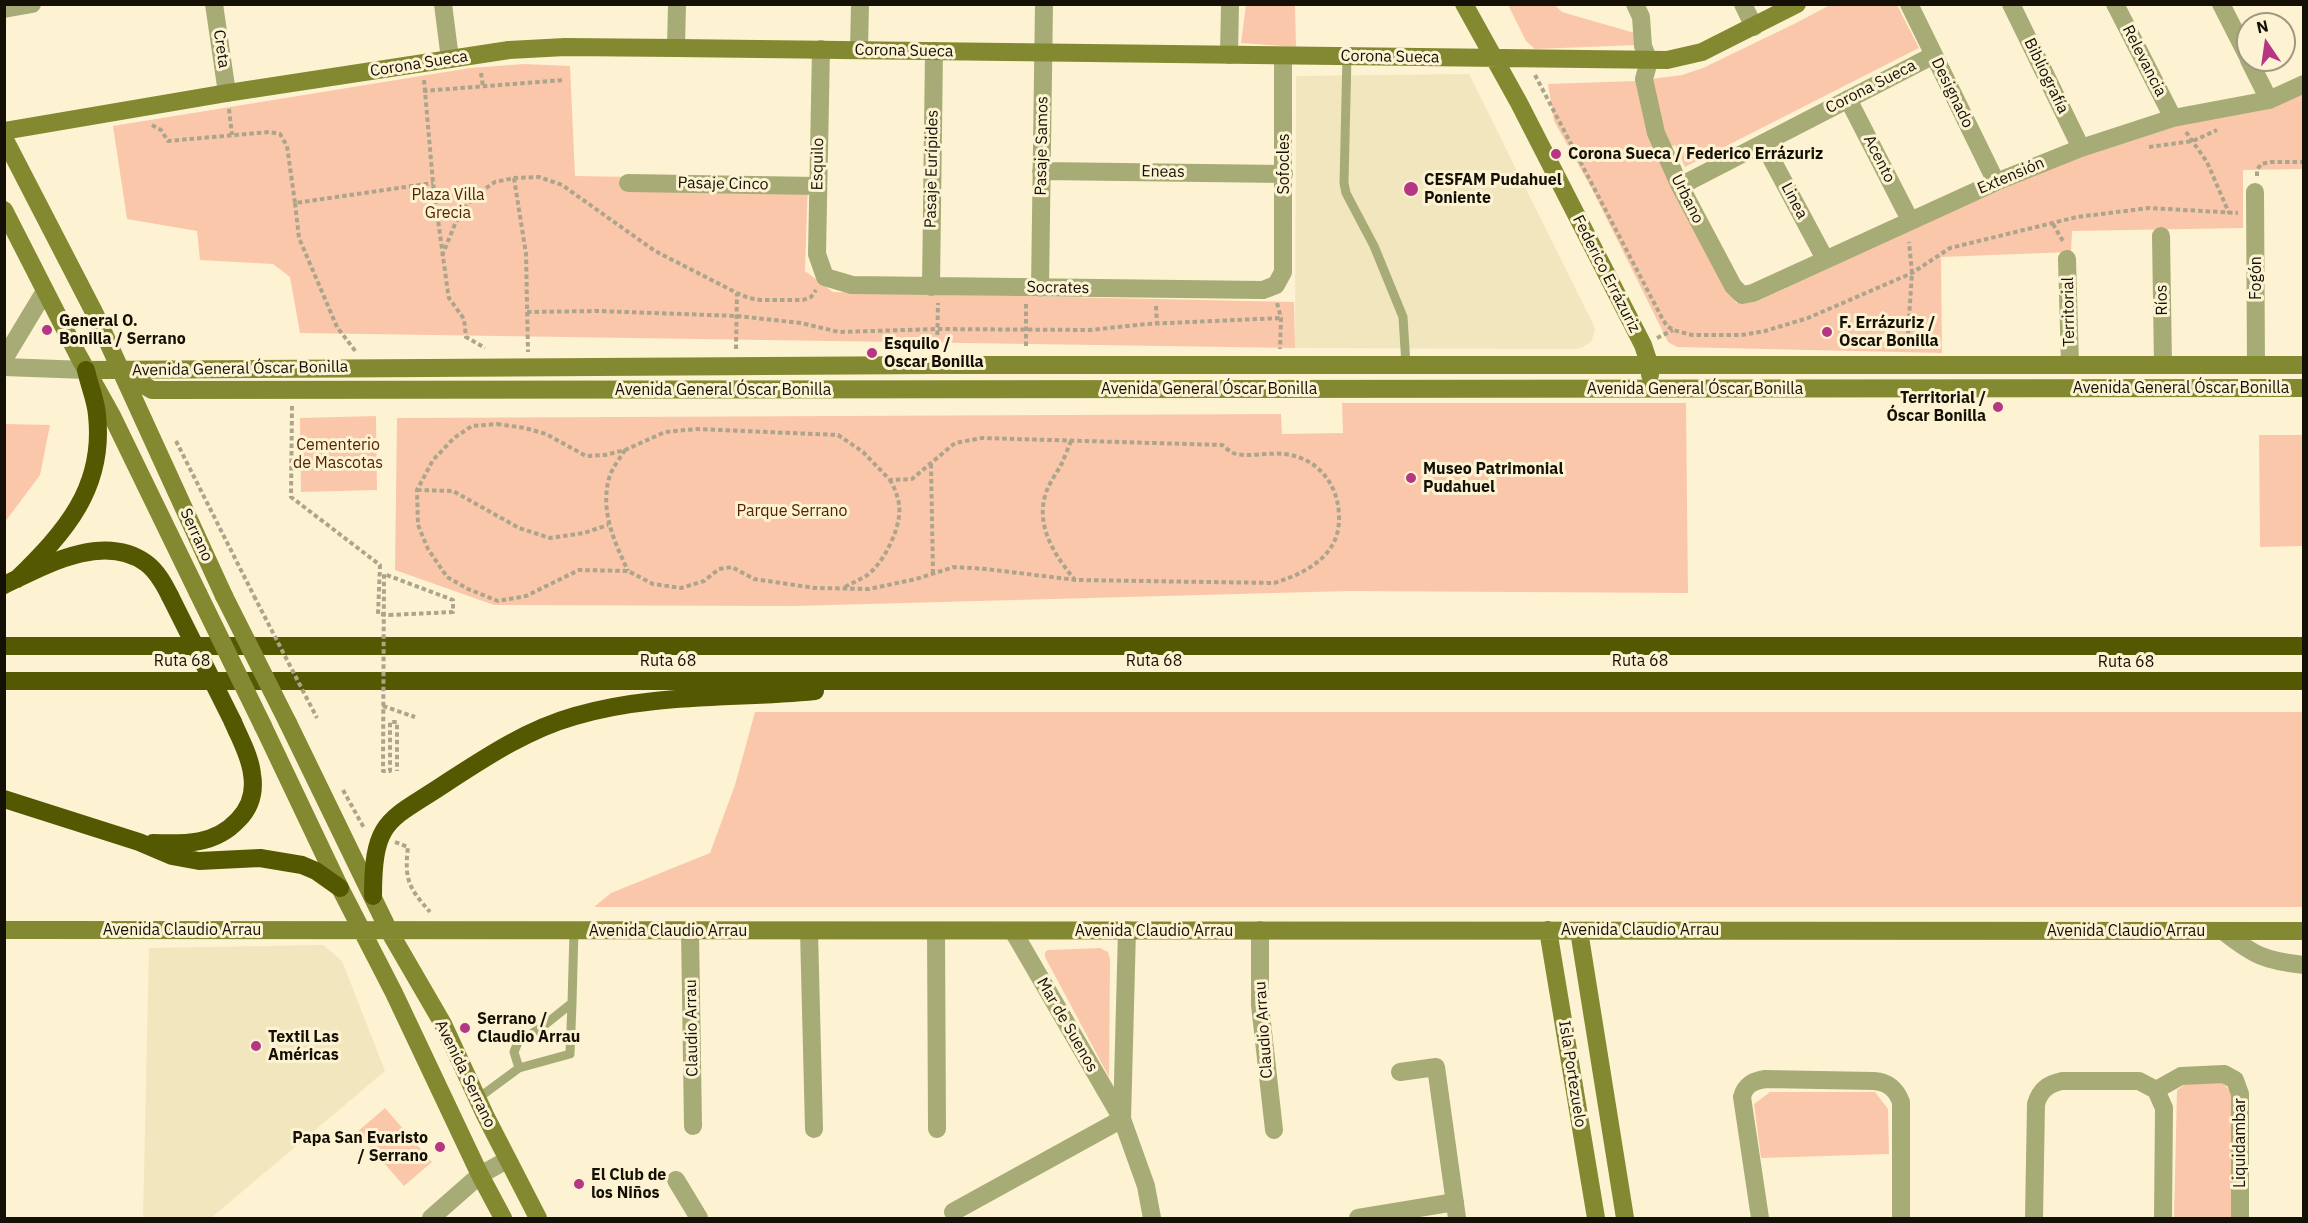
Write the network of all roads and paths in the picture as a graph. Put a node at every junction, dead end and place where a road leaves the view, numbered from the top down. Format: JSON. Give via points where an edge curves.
{"nodes":[{"id":1,"x":32,"y":4,"type":"edge"},
{"id":2,"x":214,"y":4,"type":"edge"},
{"id":3,"x":443,"y":4,"type":"edge"},
{"id":4,"x":676,"y":4,"type":"edge"},
{"id":5,"x":860,"y":4,"type":"edge"},
{"id":6,"x":1044,"y":4,"type":"edge"},
{"id":7,"x":1230,"y":4,"type":"edge"},
{"id":8,"x":1464,"y":4,"type":"edge"},
{"id":9,"x":1635,"y":4,"type":"edge"},
{"id":10,"x":1743,"y":4,"type":"edge"},
{"id":11,"x":1797,"y":4,"type":"edge"},
{"id":12,"x":1909,"y":4,"type":"edge"},
{"id":13,"x":2011,"y":4,"type":"edge"},
{"id":14,"x":2115,"y":4,"type":"edge"},
{"id":15,"x":2222,"y":4,"type":"edge"},
{"id":16,"x":4,"y":9,"type":"edge"},
{"id":17,"x":1754,"y":27,"type":"junction"},
{"id":18,"x":2236,"y":33,"type":"edge"},
{"id":19,"x":676,"y":48,"type":"junction"},
{"id":20,"x":821,"y":49,"type":"junction"},
{"id":21,"x":859,"y":50,"type":"junction"},
{"id":22,"x":934,"y":51,"type":"junction"},
{"id":23,"x":1043,"y":52,"type":"junction"},
{"id":24,"x":1229,"y":55,"type":"junction"},
{"id":25,"x":1934,"y":55,"type":"junction"},
{"id":26,"x":1283,"y":56,"type":"junction"},
{"id":27,"x":1347,"y":56,"type":"junction"},
{"id":28,"x":1494,"y":58,"type":"junction"},
{"id":29,"x":450,"y":59,"type":"junction"},
{"id":30,"x":1649,"y":61,"type":"junction"},
{"id":31,"x":424,"y":63,"type":"junction"},
{"id":32,"x":2255,"y":72,"type":"edge"},
{"id":33,"x":564,"y":80,"type":"dead end"},
{"id":34,"x":2304,"y":84,"type":"edge"},
{"id":35,"x":423,"y":91,"type":"junction"},
{"id":36,"x":227,"y":93,"type":"junction"},
{"id":37,"x":1848,"y":99,"type":"junction"},
{"id":38,"x":2269,"y":100,"type":"junction"},
{"id":39,"x":2178,"y":123,"type":"junction"},
{"id":40,"x":2225,"y":126,"type":"dead end"},
{"id":41,"x":4,"y":131,"type":"edge"},
{"id":42,"x":232,"y":135,"type":"junction"},
{"id":43,"x":4,"y":138,"type":"edge"},
{"id":44,"x":168,"y":141,"type":"dead end"},
{"id":45,"x":2193,"y":141,"type":"junction"},
{"id":46,"x":1763,"y":143,"type":"junction"},
{"id":47,"x":2081,"y":148,"type":"junction"},
{"id":48,"x":2140,"y":148,"type":"dead end"},
{"id":49,"x":2304,"y":162,"type":"edge"},
{"id":50,"x":1041,"y":171,"type":"junction"},
{"id":51,"x":1284,"y":174,"type":"junction"},
{"id":52,"x":514,"y":178,"type":"junction"},
{"id":53,"x":1996,"y":182,"type":"junction"},
{"id":54,"x":433,"y":183,"type":"junction"},
{"id":55,"x":628,"y":183,"type":"dead end"},
{"id":56,"x":818,"y":186,"type":"junction"},
{"id":57,"x":1680,"y":186,"type":"junction"},
{"id":58,"x":2256,"y":192,"type":"joint"},
{"id":59,"x":295,"y":203,"type":"junction"},
{"id":60,"x":4,"y":210,"type":"edge"},
{"id":61,"x":2229,"y":213,"type":"dead end"},
{"id":62,"x":1909,"y":227,"type":"junction"},
{"id":63,"x":2161,"y":236,"type":"dead end"},
{"id":64,"x":442,"y":256,"type":"junction"},
{"id":65,"x":1824,"y":259,"type":"junction"},
{"id":66,"x":2067,"y":259,"type":"dead end"},
{"id":67,"x":825,"y":277,"type":"junction"},
{"id":68,"x":1732,"y":286,"type":"joint"},
{"id":69,"x":935,"y":287,"type":"junction"},
{"id":70,"x":1033,"y":288,"type":"junction"},
{"id":71,"x":1272,"y":288,"type":"junction"},
{"id":72,"x":45,"y":291,"type":"junction"},
{"id":73,"x":737,"y":293,"type":"junction"},
{"id":74,"x":527,"y":312,"type":"junction"},
{"id":75,"x":736,"y":316,"type":"junction"},
{"id":76,"x":1281,"y":318,"type":"junction"},
{"id":77,"x":937,"y":329,"type":"junction"},
{"id":78,"x":1026,"y":331,"type":"junction"},
{"id":79,"x":1026,"y":350,"type":"dead end"},
{"id":80,"x":736,"y":351,"type":"dead end"},
{"id":81,"x":1280,"y":355,"type":"dead end"},
{"id":82,"x":4,"y":359,"type":"edge"},
{"id":83,"x":936,"y":359,"type":"dead end"},
{"id":84,"x":1406,"y":365,"type":"junction"},
{"id":85,"x":2070,"y":365,"type":"junction"},
{"id":86,"x":2163,"y":365,"type":"junction"},
{"id":87,"x":2256,"y":365,"type":"junction"},
{"id":88,"x":2304,"y":365,"type":"edge"},
{"id":89,"x":1650,"y":366,"type":"junction"},
{"id":90,"x":1905,"y":366,"type":"junction"},
{"id":91,"x":4,"y":367,"type":"edge"},
{"id":92,"x":529,"y":367,"type":"junction"},
{"id":93,"x":358,"y":368,"type":"junction"},
{"id":94,"x":501,"y":368,"type":"junction"},
{"id":95,"x":86,"y":370,"type":"junction"},
{"id":96,"x":120,"y":371,"type":"junction"},
{"id":97,"x":2304,"y":388,"type":"edge"},
{"id":98,"x":1651,"y":389,"type":"junction"},
{"id":99,"x":292,"y":390,"type":"junction"},
{"id":100,"x":172,"y":434,"type":"dead end"},
{"id":101,"x":1071,"y":441,"type":"junction"},
{"id":102,"x":626,"y":450,"type":"junction"},
{"id":103,"x":931,"y":464,"type":"junction"},
{"id":104,"x":890,"y":480,"type":"junction"},
{"id":105,"x":417,"y":490,"type":"junction"},
{"id":106,"x":608,"y":525,"type":"junction"},
{"id":107,"x":628,"y":571,"type":"junction"},
{"id":108,"x":933,"y":574,"type":"junction"},
{"id":109,"x":1076,"y":580,"type":"junction"},
{"id":110,"x":11,"y":582,"type":"edge"},
{"id":111,"x":842,"y":588,"type":"junction"},
{"id":112,"x":4,"y":646,"type":"edge"},
{"id":113,"x":2304,"y":646,"type":"edge"},
{"id":114,"x":4,"y":681,"type":"edge"},
{"id":115,"x":2304,"y":681,"type":"edge"},
{"id":116,"x":913,"y":682,"type":"junction"},
{"id":117,"x":383,"y":706,"type":"junction"},
{"id":118,"x":415,"y":717,"type":"dead end"},
{"id":119,"x":317,"y":718,"type":"dead end"},
{"id":120,"x":396,"y":771,"type":"dead end"},
{"id":121,"x":4,"y":799,"type":"edge"},
{"id":122,"x":139,"y":842,"type":"junction"},
{"id":123,"x":340,"y":888,"type":"junction"},
{"id":124,"x":373,"y":896,"type":"junction"},
{"id":125,"x":4,"y":930,"type":"edge"},
{"id":126,"x":1127,"y":930,"type":"junction"},
{"id":127,"x":1260,"y":930,"type":"junction"},
{"id":128,"x":1548,"y":930,"type":"junction"},
{"id":129,"x":362,"y":931,"type":"junction"},
{"id":130,"x":389,"y":931,"type":"junction"},
{"id":131,"x":574,"y":931,"type":"junction"},
{"id":132,"x":690,"y":931,"type":"junction"},
{"id":133,"x":809,"y":931,"type":"junction"},
{"id":134,"x":936,"y":931,"type":"junction"},
{"id":135,"x":1013,"y":931,"type":"junction"},
{"id":136,"x":1579,"y":931,"type":"junction"},
{"id":137,"x":2223,"y":931,"type":"junction"},
{"id":138,"x":2304,"y":931,"type":"edge"},
{"id":139,"x":2304,"y":965,"type":"edge"},
{"id":140,"x":572,"y":1003,"type":"junction"},
{"id":141,"x":519,"y":1068,"type":"junction"},
{"id":142,"x":1400,"y":1072,"type":"dead end"},
{"id":143,"x":2156,"y":1090,"type":"junction"},
{"id":144,"x":477,"y":1099,"type":"junction"},
{"id":145,"x":1122,"y":1119,"type":"junction"},
{"id":146,"x":693,"y":1126,"type":"dead end"},
{"id":147,"x":814,"y":1129,"type":"dead end"},
{"id":148,"x":936,"y":1129,"type":"dead end"},
{"id":149,"x":1274,"y":1130,"type":"dead end"},
{"id":150,"x":507,"y":1160,"type":"junction"},
{"id":151,"x":480,"y":1175,"type":"junction"},
{"id":152,"x":676,"y":1180,"type":"dead end"},
{"id":153,"x":1456,"y":1210,"type":"edge"},
{"id":154,"x":953,"y":1212,"type":"dead end"},
{"id":155,"x":431,"y":1218,"type":"edge"},
{"id":156,"x":503,"y":1218,"type":"edge"},
{"id":157,"x":538,"y":1218,"type":"edge"},
{"id":158,"x":699,"y":1218,"type":"edge"},
{"id":159,"x":1152,"y":1218,"type":"edge"},
{"id":160,"x":1358,"y":1218,"type":"edge"},
{"id":161,"x":1596,"y":1218,"type":"edge"},
{"id":162,"x":1625,"y":1218,"type":"edge"},
{"id":163,"x":1760,"y":1218,"type":"edge"},
{"id":164,"x":1901,"y":1218,"type":"edge"},
{"id":165,"x":2034,"y":1218,"type":"edge"},
{"id":166,"x":2163,"y":1218,"type":"edge"},
{"id":167,"x":2240,"y":1218,"type":"edge"}],
"edges":[{"from":1,"to":16,"type":"street"},
{"from":2,"to":36,"type":"street","name":"Creta"},
{"from":3,"to":29,"type":"street"},
{"from":4,"to":19,"type":"street"},
{"from":5,"to":21,"type":"street"},
{"from":6,"to":23,"type":"street","name":"Pasaje Samos"},
{"from":7,"to":24,"type":"street"},
{"from":8,"to":28,"type":"street","name":"Federico Errázuriz"},
{"from":9,"to":30,"type":"street","name":"Urbano"},
{"from":10,"to":17,"type":"street"},
{"from":11,"to":17,"type":"street","name":"Corona Sueca"},
{"from":12,"to":25,"type":"street","name":"Designado"},
{"from":13,"to":47,"type":"street","name":"Bibliografía"},
{"from":14,"to":39,"type":"street","name":"Relevancia"},
{"from":15,"to":18,"type":"street"},
{"from":17,"to":30,"type":"street","name":"Corona Sueca","via":[[1702,52]]},
{"from":19,"to":20,"type":"street","name":"Corona Sueca"},
{"from":19,"to":29,"type":"street","name":"Corona Sueca","via":[[533,48]]},
{"from":20,"to":21,"type":"street","name":"Corona Sueca"},
{"from":20,"to":56,"type":"street","name":"Esquilo"},
{"from":21,"to":22,"type":"street","name":"Corona Sueca"},
{"from":22,"to":23,"type":"street","name":"Corona Sueca"},
{"from":22,"to":69,"type":"street","name":"Pasaje Eurípides"},
{"from":23,"to":24,"type":"street","name":"Corona Sueca"},
{"from":23,"to":50,"type":"street","name":"Pasaje Samos"},
{"from":24,"to":26,"type":"street","name":"Corona Sueca"},
{"from":25,"to":37,"type":"street","name":"Corona Sueca"},
{"from":25,"to":53,"type":"street","name":"Designado"},
{"from":26,"to":27,"type":"street","name":"Corona Sueca"},
{"from":26,"to":51,"type":"street","name":"Sofocles"},
{"from":27,"to":28,"type":"street","name":"Corona Sueca"},
{"from":27,"to":84,"type":"lane","via":[[1344,183],[1403,317]]},
{"from":28,"to":30,"type":"street","name":"Corona Sueca"},
{"from":28,"to":89,"type":"street","name":"Federico Errázuriz"},
{"from":29,"to":31,"type":"street","name":"Corona Sueca"},
{"from":30,"to":57,"type":"street","name":"Urbano","via":[[1644,79],[1656,133]]},
{"from":31,"to":35,"type":"path"},
{"from":31,"to":36,"type":"street","name":"Corona Sueca"},
{"from":32,"to":38,"type":"street"},
{"from":33,"to":35,"type":"path"},
{"from":34,"to":38,"type":"street","name":"Extensión"},
{"from":35,"to":54,"type":"path"},
{"from":36,"to":41,"type":"street","name":"Corona Sueca"},
{"from":36,"to":42,"type":"path"},
{"from":37,"to":46,"type":"street","name":"Corona Sueca"},
{"from":37,"to":62,"type":"street","name":"Acento"},
{"from":38,"to":39,"type":"street","name":"Extensión"},
{"from":39,"to":45,"type":"path"},
{"from":39,"to":47,"type":"street","name":"Extensión"},
{"from":40,"to":45,"type":"path"},
{"from":42,"to":44,"type":"path"},
{"from":42,"to":59,"type":"path","via":[[280,134],[287,146]]},
{"from":43,"to":96,"type":"street","name":"Serrano","via":[[95,314]]},
{"from":45,"to":48,"type":"path"},
{"from":45,"to":61,"type":"path","via":[[2208,162]]},
{"from":46,"to":57,"type":"street","name":"Corona Sueca"},
{"from":46,"to":65,"type":"street","name":"Linea"},
{"from":47,"to":53,"type":"street","name":"Extensión"},
{"from":49,"to":58,"type":"path","via":[[2261,164]]},
{"from":50,"to":51,"type":"street","name":"Eneas"},
{"from":50,"to":70,"type":"street","name":"Pasaje Samos"},
{"from":51,"to":71,"type":"street","name":"Sofocles","via":[[1282,272]]},
{"from":52,"to":64,"type":"path","via":[[495,182],[467,205]]},
{"from":52,"to":73,"type":"path","via":[[539,177],[562,185],[655,251]]},
{"from":52,"to":74,"type":"path","via":[[526,254]]},
{"from":53,"to":62,"type":"street","name":"Extensión"},
{"from":54,"to":59,"type":"path"},
{"from":54,"to":64,"type":"path"},
{"from":55,"to":56,"type":"street","name":"Pasaje Cinco"},
{"from":56,"to":67,"type":"street","name":"Esquilo","via":[[817,254]]},
{"from":57,"to":68,"type":"street","name":"Urbano"},
{"from":58,"to":87,"type":"street","name":"Fogón"},
{"from":59,"to":93,"type":"path","via":[[298,238],[336,327],[355,350]]},
{"from":60,"to":72,"type":"street","name":"Serrano"},
{"from":62,"to":65,"type":"street","name":"Extensión"},
{"from":62,"to":90,"type":"path","via":[[1912,273]]},
{"from":63,"to":86,"type":"street","name":"Ríos"},
{"from":64,"to":94,"type":"path","via":[[448,298],[464,319],[466,338],[499,357]]},
{"from":65,"to":68,"type":"street","name":"Extensión","via":[[1753,293],[1742,295]]},
{"from":66,"to":85,"type":"street","name":"Territorial"},
{"from":67,"to":69,"type":"street","name":"Socrates","via":[[852,285]]},
{"from":67,"to":73,"type":"path","via":[[815,292],[803,300],[761,300]]},
{"from":69,"to":70,"type":"street","name":"Socrates"},
{"from":69,"to":77,"type":"path"},
{"from":70,"to":71,"type":"street","name":"Socrates"},
{"from":70,"to":78,"type":"path"},
{"from":71,"to":76,"type":"path"},
{"from":72,"to":82,"type":"street"},
{"from":72,"to":95,"type":"street","name":"Serrano"},
{"from":73,"to":75,"type":"path"},
{"from":74,"to":75,"type":"path"},
{"from":74,"to":92,"type":"path"},
{"from":75,"to":77,"type":"path","via":[[801,323],[839,332]]},
{"from":75,"to":80,"type":"path"},
{"from":76,"to":78,"type":"path"},
{"from":76,"to":81,"type":"path"},
{"from":77,"to":78,"type":"path"},
{"from":77,"to":83,"type":"path"},
{"from":78,"to":79,"type":"path"},
{"from":84,"to":89,"type":"street","name":"Avenida General Óscar Bonilla"},
{"from":84,"to":92,"type":"street","name":"Avenida General Óscar Bonilla"},
{"from":85,"to":86,"type":"street","name":"Avenida General Óscar Bonilla"},
{"from":85,"to":90,"type":"street","name":"Avenida General Óscar Bonilla"},
{"from":86,"to":87,"type":"street","name":"Avenida General Óscar Bonilla"},
{"from":87,"to":88,"type":"street","name":"Avenida General Óscar Bonilla"},
{"from":89,"to":90,"type":"street","name":"Avenida General Óscar Bonilla"},
{"from":89,"to":98,"type":"street","name":"Federico Errázuriz"},
{"from":91,"to":95,"type":"street","name":"Avenida General Óscar Bonilla"},
{"from":92,"to":94,"type":"street","name":"Avenida General Óscar Bonilla"},
{"from":93,"to":94,"type":"street","name":"Avenida General Óscar Bonilla"},
{"from":93,"to":96,"type":"street","name":"Avenida General Óscar Bonilla"},
{"from":95,"to":96,"type":"street","name":"Avenida General Óscar Bonilla"},
{"from":95,"to":110,"type":"highway","via":[[98,433],[91,478],[80,507],[67,526]]},
{"from":95,"to":123,"type":"street","name":"Serrano","bridge":true,"via":[[112,416]]},
{"from":96,"to":99,"type":"street","name":"Avenida General Óscar Bonilla","via":[[152,390]]},
{"from":96,"to":124,"type":"street","name":"Serrano","bridge":true,"via":[[224,596]]},
{"from":97,"to":98,"type":"street","name":"Avenida General Óscar Bonilla"},
{"from":98,"to":99,"type":"street","name":"Avenida General Óscar Bonilla"},
{"from":99,"to":117,"type":"path","bridge":true,"via":[[291,496],[380,565],[378,614],[389,615],[453,612],[453,600],[384,574]]},
{"from":100,"to":119,"type":"path","bridge":true},
{"from":101,"to":103,"type":"path","via":[[982,438],[955,443]]},
{"from":101,"to":109,"type":"path","via":[[1045,496],[1043,517],[1048,540]]},
{"from":101,"to":109,"type":"path","via":[[1222,445],[1234,453],[1285,454],[1308,460],[1325,473],[1338,499],[1340,514],[1336,538],[1326,554],[1310,568],[1274,583]]},
{"from":102,"to":104,"type":"path","via":[[665,432],[697,429],[838,435]]},
{"from":102,"to":105,"type":"path","via":[[586,456],[546,434],[525,428],[497,423],[472,426],[433,460]]},
{"from":102,"to":106,"type":"path","via":[[610,474]]},
{"from":103,"to":104,"type":"path","via":[[912,479]]},
{"from":103,"to":108,"type":"path"},
{"from":104,"to":111,"type":"path","via":[[899,515],[894,535],[867,576]]},
{"from":105,"to":106,"type":"path","via":[[453,491],[519,528],[550,538]]},
{"from":105,"to":107,"type":"path","via":[[418,525],[447,577],[498,601],[526,596],[579,570]]},
{"from":106,"to":107,"type":"path"},
{"from":107,"to":111,"type":"path","via":[[653,584],[681,588],[704,581],[718,569],[732,567],[754,579]]},
{"from":108,"to":109,"type":"path","via":[[954,567]]},
{"from":108,"to":111,"type":"path","via":[[869,589]]},
{"from":110,"to":122,"type":"highway","bridge":true,"via":[[84,553],[116,551],[146,562],[170,596],[233,722],[252,772],[253,790],[245,813],[219,836],[200,842]]},
{"from":112,"to":113,"type":"highway","name":"Ruta 68"},
{"from":114,"to":116,"type":"highway","name":"Ruta 68"},
{"from":115,"to":116,"type":"highway","name":"Ruta 68"},
{"from":116,"to":124,"type":"highway","via":[[763,696],[670,698],[623,704],[547,726],[489,754],[418,799],[385,826],[375,852]]},
{"from":117,"to":118,"type":"path"},
{"from":117,"to":120,"type":"path","bridge":true,"via":[[383,771],[390,771],[390,722],[397,722]]},
{"from":121,"to":122,"type":"highway"},
{"from":122,"to":123,"type":"highway","via":[[172,856],[199,861],[260,858],[293,862],[316,871]]},
{"from":123,"to":129,"type":"street","name":"Serrano"},
{"from":124,"to":130,"type":"street","name":"Serrano"},
{"from":125,"to":129,"type":"street","name":"Avenida Claudio Arrau"},
{"from":126,"to":127,"type":"street","name":"Avenida Claudio Arrau"},
{"from":126,"to":135,"type":"street","name":"Avenida Claudio Arrau"},
{"from":126,"to":145,"type":"street","name":"Mar de Suenos"},
{"from":127,"to":128,"type":"street","name":"Avenida Claudio Arrau"},
{"from":127,"to":149,"type":"street","name":"Claudio Arrau","via":[[1260,1005]]},
{"from":128,"to":136,"type":"street","name":"Avenida Claudio Arrau"},
{"from":128,"to":161,"type":"street","name":"Isla Portezuelo"},
{"from":129,"to":130,"type":"street","name":"Avenida Claudio Arrau"},
{"from":129,"to":151,"type":"street","name":"Avenida Serrano"},
{"from":130,"to":131,"type":"street","name":"Avenida Claudio Arrau"},
{"from":130,"to":144,"type":"street","name":"Avenida Serrano","via":[[443,1024]]},
{"from":131,"to":132,"type":"street","name":"Avenida Claudio Arrau"},
{"from":131,"to":140,"type":"lane"},
{"from":132,"to":133,"type":"street","name":"Avenida Claudio Arrau"},
{"from":132,"to":146,"type":"street","name":"Claudio Arrau"},
{"from":133,"to":134,"type":"street","name":"Avenida Claudio Arrau"},
{"from":133,"to":147,"type":"street"},
{"from":134,"to":135,"type":"street","name":"Avenida Claudio Arrau"},
{"from":134,"to":148,"type":"street"},
{"from":135,"to":145,"type":"street","name":"Mar de Suenos"},
{"from":136,"to":137,"type":"street","name":"Avenida Claudio Arrau"},
{"from":136,"to":162,"type":"street","name":"Isla Portezuelo"},
{"from":137,"to":138,"type":"street","name":"Avenida Claudio Arrau"},
{"from":137,"to":139,"type":"street","via":[[2261,958]]},
{"from":140,"to":141,"type":"lane","via":[[518,1042],[514,1052]]},
{"from":140,"to":141,"type":"lane","via":[[570,1054]]},
{"from":141,"to":144,"type":"lane"},
{"from":142,"to":153,"type":"street","via":[[1436,1067]]},
{"from":143,"to":165,"type":"street","via":[[2139,1081],[2062,1081],[2044,1088],[2036,1104]]},
{"from":143,"to":166,"type":"street","via":[[2164,1108]]},
{"from":143,"to":167,"type":"street","name":"Liquidambar","via":[[2190,1074],[2224,1074],[2235,1080],[2240,1094]]},
{"from":144,"to":150,"type":"street","name":"Avenida Serrano"},
{"from":145,"to":154,"type":"street"},
{"from":145,"to":159,"type":"street","name":"Mar de Suenos","via":[[1146,1186]]},
{"from":150,"to":151,"type":"street"},
{"from":150,"to":157,"type":"street","name":"Avenida Serrano"},
{"from":151,"to":155,"type":"street"},
{"from":151,"to":156,"type":"street","name":"Avenida Serrano"},
{"from":152,"to":158,"type":"street"},
{"from":153,"to":160,"type":"street"},
{"from":163,"to":164,"type":"street","via":[[1742,1097],[1749,1084],[1765,1079],[1881,1081],[1893,1088],[1900,1102]]}]}
